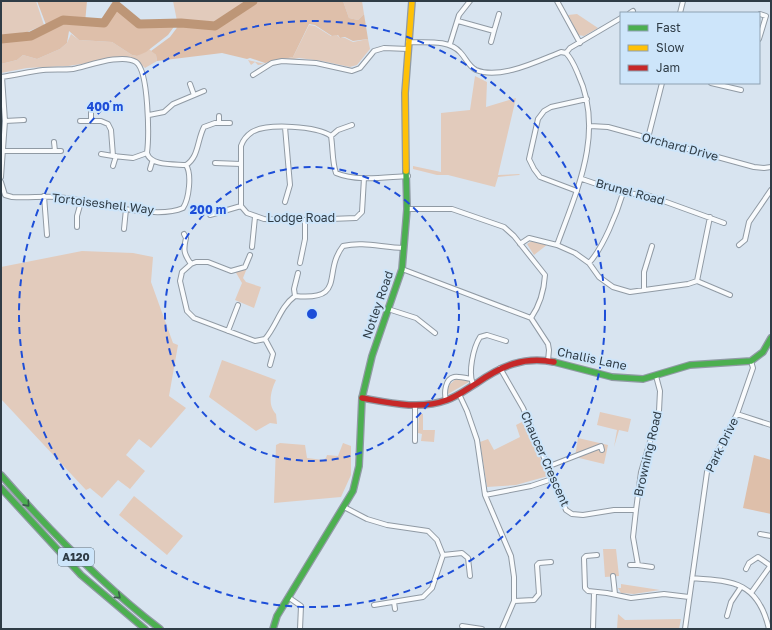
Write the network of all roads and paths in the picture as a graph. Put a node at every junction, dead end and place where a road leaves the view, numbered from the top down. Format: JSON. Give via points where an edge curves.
{"nodes":[{"id":1,"x":412,"y":1,"type":"edge"},
{"id":2,"x":470,"y":1,"type":"edge"},
{"id":3,"x":557,"y":1,"type":"edge"},
{"id":4,"x":683,"y":1,"type":"edge"},
{"id":5,"x":680,"y":12,"type":"edge"},
{"id":6,"x":499,"y":14,"type":"dead end"},
{"id":7,"x":760,"y":14,"type":"dead end"},
{"id":8,"x":620,"y":19,"type":"edge"},
{"id":9,"x":458,"y":21,"type":"junction"},
{"id":10,"x":494,"y":31,"type":"junction"},
{"id":11,"x":760,"y":36,"type":"edge"},
{"id":12,"x":408,"y":42,"type":"junction"},
{"id":13,"x":491,"y":42,"type":"dead end"},
{"id":14,"x":580,"y":43,"type":"junction"},
{"id":15,"x":450,"y":44,"type":"junction"},
{"id":16,"x":408,"y":49,"type":"junction"},
{"id":17,"x":566,"y":53,"type":"junction"},
{"id":18,"x":253,"y":75,"type":"dead end"},
{"id":19,"x":2,"y":77,"type":"edge"},
{"id":20,"x":190,"y":84,"type":"dead end"},
{"id":21,"x":662,"y":84,"type":"edge"},
{"id":22,"x":715,"y":84,"type":"edge"},
{"id":23,"x":741,"y":90,"type":"dead end"},
{"id":24,"x":204,"y":91,"type":"dead end"},
{"id":25,"x":194,"y":95,"type":"junction"},
{"id":26,"x":587,"y":99,"type":"junction"},
{"id":27,"x":91,"y":113,"type":"dead end"},
{"id":28,"x":149,"y":115,"type":"junction"},
{"id":29,"x":219,"y":116,"type":"dead end"},
{"id":30,"x":24,"y":120,"type":"dead end"},
{"id":31,"x":5,"y":121,"type":"junction"},
{"id":32,"x":80,"y":121,"type":"dead end"},
{"id":33,"x":91,"y":121,"type":"junction"},
{"id":34,"x":219,"y":123,"type":"junction"},
{"id":35,"x":230,"y":123,"type":"dead end"},
{"id":36,"x":352,"y":125,"type":"dead end"},
{"id":37,"x":590,"y":126,"type":"junction"},
{"id":38,"x":285,"y":127,"type":"junction"},
{"id":39,"x":331,"y":136,"type":"junction"},
{"id":40,"x":648,"y":138,"type":"junction"},
{"id":41,"x":54,"y":142,"type":"dead end"},
{"id":42,"x":61,"y":150,"type":"dead end"},
{"id":43,"x":55,"y":151,"type":"junction"},
{"id":44,"x":2,"y":152,"type":"junction"},
{"id":45,"x":147,"y":153,"type":"junction"},
{"id":46,"x":101,"y":154,"type":"dead end"},
{"id":47,"x":114,"y":156,"type":"junction"},
{"id":48,"x":152,"y":162,"type":"junction"},
{"id":49,"x":215,"y":163,"type":"dead end"},
{"id":50,"x":241,"y":164,"type":"junction"},
{"id":51,"x":186,"y":165,"type":"junction"},
{"id":52,"x":114,"y":166,"type":"dead end"},
{"id":53,"x":771,"y":168,"type":"edge"},
{"id":54,"x":150,"y":169,"type":"dead end"},
{"id":55,"x":408,"y":176,"type":"junction"},
{"id":56,"x":1,"y":177,"type":"edge"},
{"id":57,"x":364,"y":178,"type":"junction"},
{"id":58,"x":582,"y":179,"type":"junction"},
{"id":59,"x":1,"y":182,"type":"edge"},
{"id":60,"x":771,"y":190,"type":"edge"},
{"id":61,"x":577,"y":191,"type":"junction"},
{"id":62,"x":623,"y":193,"type":"junction"},
{"id":63,"x":5,"y":195,"type":"junction"},
{"id":64,"x":44,"y":196,"type":"junction"},
{"id":65,"x":1,"y":199,"type":"edge"},
{"id":66,"x":81,"y":202,"type":"junction"},
{"id":67,"x":285,"y":202,"type":"dead end"},
{"id":68,"x":241,"y":206,"type":"junction"},
{"id":69,"x":126,"y":209,"type":"junction"},
{"id":70,"x":408,"y":209,"type":"junction"},
{"id":71,"x":210,"y":215,"type":"dead end"},
{"id":72,"x":255,"y":217,"type":"junction"},
{"id":73,"x":710,"y":217,"type":"junction"},
{"id":74,"x":305,"y":220,"type":"junction"},
{"id":75,"x":724,"y":223,"type":"dead end"},
{"id":76,"x":77,"y":227,"type":"dead end"},
{"id":77,"x":124,"y":229,"type":"dead end"},
{"id":78,"x":184,"y":234,"type":"dead end"},
{"id":79,"x":47,"y":235,"type":"dead end"},
{"id":80,"x":520,"y":244,"type":"junction"},
{"id":81,"x":557,"y":245,"type":"junction"},
{"id":82,"x":739,"y":245,"type":"dead end"},
{"id":83,"x":652,"y":246,"type":"dead end"},
{"id":84,"x":252,"y":247,"type":"dead end"},
{"id":85,"x":404,"y":248,"type":"junction"},
{"id":86,"x":250,"y":255,"type":"dead end"},
{"id":87,"x":300,"y":263,"type":"dead end"},
{"id":88,"x":588,"y":263,"type":"junction"},
{"id":89,"x":191,"y":264,"type":"junction"},
{"id":90,"x":402,"y":269,"type":"junction"},
{"id":91,"x":298,"y":273,"type":"dead end"},
{"id":92,"x":697,"y":281,"type":"junction"},
{"id":93,"x":644,"y":290,"type":"junction"},
{"id":94,"x":730,"y":295,"type":"dead end"},
{"id":95,"x":295,"y":296,"type":"junction"},
{"id":96,"x":238,"y":305,"type":"dead end"},
{"id":97,"x":388,"y":309,"type":"junction"},
{"id":98,"x":532,"y":318,"type":"junction"},
{"id":99,"x":228,"y":331,"type":"junction"},
{"id":100,"x":435,"y":333,"type":"dead end"},
{"id":101,"x":771,"y":338,"type":"edge"},
{"id":102,"x":264,"y":339,"type":"junction"},
{"id":103,"x":506,"y":341,"type":"dead end"},
{"id":104,"x":548,"y":361,"type":"junction"},
{"id":105,"x":751,"y":361,"type":"junction"},
{"id":106,"x":270,"y":365,"type":"dead end"},
{"id":107,"x":500,"y":368,"type":"junction"},
{"id":108,"x":656,"y":376,"type":"junction"},
{"id":109,"x":472,"y":382,"type":"junction"},
{"id":110,"x":459,"y":394,"type":"junction"},
{"id":111,"x":362,"y":398,"type":"junction"},
{"id":112,"x":446,"y":400,"type":"junction"},
{"id":113,"x":415,"y":406,"type":"junction"},
{"id":114,"x":737,"y":414,"type":"junction"},
{"id":115,"x":771,"y":425,"type":"edge"},
{"id":116,"x":415,"y":441,"type":"dead end"},
{"id":117,"x":602,"y":450,"type":"dead end"},
{"id":118,"x":547,"y":467,"type":"junction"},
{"id":119,"x":1,"y":475,"type":"edge"},
{"id":120,"x":552,"y":479,"type":"junction"},
{"id":121,"x":1,"y":488,"type":"edge"},
{"id":122,"x":485,"y":495,"type":"junction"},
{"id":123,"x":344,"y":507,"type":"junction"},
{"id":124,"x":636,"y":510,"type":"junction"},
{"id":125,"x":760,"y":534,"type":"dead end"},
{"id":126,"x":771,"y":536,"type":"edge"},
{"id":127,"x":443,"y":555,"type":"junction"},
{"id":128,"x":597,"y":555,"type":"dead end"},
{"id":129,"x":551,"y":562,"type":"dead end"},
{"id":130,"x":630,"y":565,"type":"dead end"},
{"id":131,"x":638,"y":565,"type":"junction"},
{"id":132,"x":771,"y":566,"type":"edge"},
{"id":133,"x":652,"y":567,"type":"dead end"},
{"id":134,"x":746,"y":569,"type":"dead end"},
{"id":135,"x":766,"y":572,"type":"junction"},
{"id":136,"x":470,"y":576,"type":"dead end"},
{"id":137,"x":613,"y":576,"type":"dead end"},
{"id":138,"x":771,"y":576,"type":"edge"},
{"id":139,"x":692,"y":578,"type":"junction"},
{"id":140,"x":741,"y":587,"type":"junction"},
{"id":141,"x":594,"y":593,"type":"junction"},
{"id":142,"x":751,"y":593,"type":"junction"},
{"id":143,"x":615,"y":594,"type":"junction"},
{"id":144,"x":288,"y":597,"type":"junction"},
{"id":145,"x":689,"y":597,"type":"junction"},
{"id":146,"x":514,"y":601,"type":"junction"},
{"id":147,"x":394,"y":602,"type":"junction"},
{"id":148,"x":374,"y":605,"type":"dead end"},
{"id":149,"x":395,"y":608,"type":"dead end"},
{"id":150,"x":771,"y":614,"type":"edge"},
{"id":151,"x":766,"y":615,"type":"junction"},
{"id":152,"x":727,"y":616,"type":"dead end"},
{"id":153,"x":462,"y":626,"type":"dead end"},
{"id":154,"x":145,"y":629,"type":"edge"},
{"id":155,"x":160,"y":629,"type":"edge"},
{"id":156,"x":273,"y":629,"type":"edge"},
{"id":157,"x":300,"y":629,"type":"edge"},
{"id":158,"x":482,"y":629,"type":"edge"},
{"id":159,"x":502,"y":629,"type":"edge"},
{"id":160,"x":593,"y":629,"type":"edge"},
{"id":161,"x":685,"y":629,"type":"edge"},
{"id":162,"x":769,"y":629,"type":"edge"}],
"edges":[{"from":1,"to":12,"type":"main road","name":"Notley Road"},
{"from":2,"to":9,"type":"street"},
{"from":3,"to":14,"type":"street"},
{"from":4,"to":5,"type":"street"},
{"from":6,"to":10,"type":"street"},
{"from":7,"to":11,"type":"street","via":[[766,16]]},
{"from":8,"to":14,"type":"street"},
{"from":9,"to":10,"type":"street"},
{"from":9,"to":15,"type":"street"},
{"from":10,"to":13,"type":"street"},
{"from":12,"to":15,"type":"street"},
{"from":12,"to":16,"type":"main road","name":"Notley Road"},
{"from":14,"to":17,"type":"street"},
{"from":15,"to":17,"type":"street","via":[[461,52],[471,67],[489,74],[524,67],[561,52]]},
{"from":16,"to":18,"type":"street","via":[[384,48],[374,51],[360,68],[352,70],[316,63],[282,61],[257,70]]},
{"from":16,"to":55,"type":"main road","name":"Notley Road","via":[[405,93]]},
{"from":17,"to":26,"type":"street","via":[[581,80]]},
{"from":19,"to":28,"type":"street","via":[[44,70],[73,69],[115,60],[132,60],[142,69]]},
{"from":19,"to":31,"type":"street"},
{"from":20,"to":25,"type":"street"},
{"from":21,"to":40,"type":"street"},
{"from":22,"to":23,"type":"street"},
{"from":24,"to":25,"type":"street"},
{"from":25,"to":28,"type":"street","via":[[173,104],[164,112]]},
{"from":26,"to":37,"type":"street"},
{"from":26,"to":61,"type":"street","via":[[544,111],[538,119],[530,159],[540,177]]},
{"from":27,"to":33,"type":"street"},
{"from":28,"to":45,"type":"street"},
{"from":29,"to":34,"type":"street"},
{"from":30,"to":31,"type":"street"},
{"from":31,"to":44,"type":"street"},
{"from":32,"to":33,"type":"street"},
{"from":33,"to":47,"type":"street","via":[[105,122],[110,126]]},
{"from":34,"to":35,"type":"street"},
{"from":34,"to":51,"type":"street","via":[[204,127],[195,157]]},
{"from":36,"to":39,"type":"street","via":[[338,130]]},
{"from":37,"to":40,"type":"street","name":"Orchard Drive","via":[[608,127]]},
{"from":37,"to":58,"type":"street","via":[[589,149]]},
{"from":38,"to":39,"type":"street","via":[[323,131]]},
{"from":38,"to":50,"type":"street","via":[[253,131],[244,139],[241,146]]},
{"from":38,"to":67,"type":"street","via":[[290,185]]},
{"from":39,"to":57,"type":"street","via":[[336,173]]},
{"from":40,"to":53,"type":"street","name":"Orchard Drive","via":[[754,167]]},
{"from":41,"to":43,"type":"street"},
{"from":42,"to":43,"type":"street"},
{"from":43,"to":44,"type":"street"},
{"from":44,"to":56,"type":"street"},
{"from":45,"to":47,"type":"street","via":[[133,158]]},
{"from":45,"to":48,"type":"street"},
{"from":46,"to":47,"type":"street"},
{"from":47,"to":52,"type":"street"},
{"from":48,"to":51,"type":"street"},
{"from":48,"to":54,"type":"street"},
{"from":49,"to":50,"type":"street"},
{"from":50,"to":68,"type":"street"},
{"from":51,"to":69,"type":"street","name":"Tortoiseshell Way","via":[[189,172],[183,208],[163,211]]},
{"from":55,"to":57,"type":"street"},
{"from":55,"to":70,"type":"main road","name":"Notley Road"},
{"from":57,"to":74,"type":"street","name":"Lodge Road","via":[[362,212],[356,218]]},
{"from":58,"to":61,"type":"street"},
{"from":58,"to":62,"type":"street","name":"Brunel Road"},
{"from":59,"to":63,"type":"street"},
{"from":60,"to":82,"type":"street","via":[[748,222],[745,240]]},
{"from":61,"to":81,"type":"street"},
{"from":62,"to":73,"type":"street","name":"Brunel Road","via":[[647,195]]},
{"from":62,"to":88,"type":"street","via":[[620,205],[595,256]]},
{"from":63,"to":64,"type":"street","name":"Tortoiseshell Way","via":[[12,198]]},
{"from":63,"to":65,"type":"street"},
{"from":64,"to":66,"type":"street","name":"Tortoiseshell Way"},
{"from":64,"to":79,"type":"street"},
{"from":66,"to":69,"type":"street","name":"Tortoiseshell Way"},
{"from":66,"to":76,"type":"street"},
{"from":68,"to":71,"type":"street"},
{"from":68,"to":72,"type":"street","name":"Lodge Road"},
{"from":69,"to":77,"type":"street"},
{"from":70,"to":80,"type":"street","via":[[452,210],[504,227]]},
{"from":70,"to":85,"type":"main road","name":"Notley Road"},
{"from":72,"to":74,"type":"street","name":"Lodge Road"},
{"from":72,"to":84,"type":"street"},
{"from":73,"to":75,"type":"street","name":"Brunel Road"},
{"from":73,"to":92,"type":"street"},
{"from":74,"to":87,"type":"street","via":[[305,239]]},
{"from":78,"to":89,"type":"street","via":[[184,254]]},
{"from":80,"to":81,"type":"street","via":[[529,238]]},
{"from":80,"to":98,"type":"street","via":[[545,276],[538,309]]},
{"from":81,"to":88,"type":"street","via":[[575,253]]},
{"from":83,"to":93,"type":"street","via":[[644,272]]},
{"from":85,"to":90,"type":"main road","name":"Notley Road"},
{"from":85,"to":95,"type":"street","via":[[371,244],[343,246],[329,289],[313,298]]},
{"from":86,"to":89,"type":"street","via":[[245,267],[232,271],[208,262]]},
{"from":88,"to":93,"type":"street","via":[[599,277],[613,287],[630,292]]},
{"from":89,"to":99,"type":"street","via":[[182,272],[180,281],[187,311],[199,321]]},
{"from":90,"to":97,"type":"main road","name":"Notley Road"},
{"from":90,"to":98,"type":"street"},
{"from":91,"to":95,"type":"street"},
{"from":92,"to":93,"type":"street"},
{"from":92,"to":94,"type":"street"},
{"from":95,"to":102,"type":"street","via":[[286,303]]},
{"from":96,"to":99,"type":"street"},
{"from":97,"to":100,"type":"street","via":[[416,318]]},
{"from":97,"to":111,"type":"main road","name":"Notley Road","via":[[372,356]]},
{"from":98,"to":104,"type":"street","name":"Challis Lane","via":[[548,344]]},
{"from":99,"to":102,"type":"street","via":[[255,341]]},
{"from":101,"to":105,"type":"main road","name":"Challis Lane","via":[[765,352]]},
{"from":102,"to":106,"type":"street","via":[[273,354]]},
{"from":103,"to":109,"type":"street","via":[[487,335],[480,337],[474,354]]},
{"from":104,"to":107,"type":"main road","via":[[518,361]]},
{"from":104,"to":108,"type":"main road","name":"Challis Lane","via":[[624,378],[643,379]]},
{"from":105,"to":108,"type":"main road","name":"Challis Lane","via":[[689,365]]},
{"from":105,"to":114,"type":"street","name":"Park Drive","via":[[753,368]]},
{"from":107,"to":109,"type":"main road"},
{"from":107,"to":118,"type":"street","name":"Chaucer Crescent","via":[[523,408]]},
{"from":108,"to":124,"type":"street","name":"Browning Road","via":[[660,391],[659,411],[641,472]]},
{"from":109,"to":110,"type":"main road"},
{"from":109,"to":112,"type":"street","via":[[454,377],[449,380],[446,386]]},
{"from":110,"to":112,"type":"main road"},
{"from":110,"to":122,"type":"street","via":[[477,440]]},
{"from":111,"to":113,"type":"main road"},
{"from":111,"to":123,"type":"main road","name":"Notley Road","via":[[359,466],[353,491]]},
{"from":112,"to":113,"type":"main road"},
{"from":113,"to":116,"type":"street"},
{"from":114,"to":115,"type":"street"},
{"from":114,"to":139,"type":"street","name":"Park Drive","via":[[707,472]]},
{"from":117,"to":118,"type":"street","via":[[601,446]]},
{"from":118,"to":120,"type":"street","name":"Chaucer Crescent"},
{"from":119,"to":155,"type":"main road","number":"A120","one_way":true,"via":[[68,549],[112,591]]},
{"from":120,"to":122,"type":"street"},
{"from":120,"to":124,"type":"street","name":"Chaucer Crescent","via":[[566,510],[572,514]]},
{"from":121,"to":154,"type":"main road","number":"A120","via":[[81,575]]},
{"from":122,"to":146,"type":"street","via":[[511,556]]},
{"from":123,"to":127,"type":"street","via":[[367,519],[387,525],[428,531],[437,540]]},
{"from":123,"to":144,"type":"main road","name":"Notley Road"},
{"from":124,"to":131,"type":"street","name":"Browning Road","via":[[634,537]]},
{"from":125,"to":126,"type":"street"},
{"from":127,"to":136,"type":"street","via":[[462,553],[468,558],[467,569]]},
{"from":127,"to":147,"type":"street","via":[[432,588],[423,597]]},
{"from":128,"to":141,"type":"street","via":[[584,558],[585,588]]},
{"from":129,"to":146,"type":"street","via":[[537,565],[539,594],[534,600]]},
{"from":130,"to":131,"type":"street"},
{"from":131,"to":133,"type":"street"},
{"from":132,"to":134,"type":"street","via":[[758,557],[749,563]]},
{"from":132,"to":135,"type":"street"},
{"from":135,"to":138,"type":"street"},
{"from":135,"to":142,"type":"street"},
{"from":137,"to":143,"type":"street"},
{"from":139,"to":140,"type":"street","via":[[728,581]]},
{"from":139,"to":145,"type":"street","name":"Park Drive"},
{"from":140,"to":142,"type":"street"},
{"from":140,"to":152,"type":"street"},
{"from":141,"to":143,"type":"street"},
{"from":141,"to":160,"type":"street"},
{"from":142,"to":151,"type":"street"},
{"from":143,"to":145,"type":"street","via":[[631,598],[664,594]]},
{"from":144,"to":156,"type":"main road","name":"Notley Road"},
{"from":144,"to":157,"type":"street","via":[[301,606]]},
{"from":145,"to":161,"type":"street","name":"Park Drive"},
{"from":146,"to":159,"type":"street"},
{"from":147,"to":148,"type":"street"},
{"from":147,"to":149,"type":"street"},
{"from":150,"to":151,"type":"street"},
{"from":151,"to":162,"type":"street"},
{"from":153,"to":158,"type":"street"}]}
